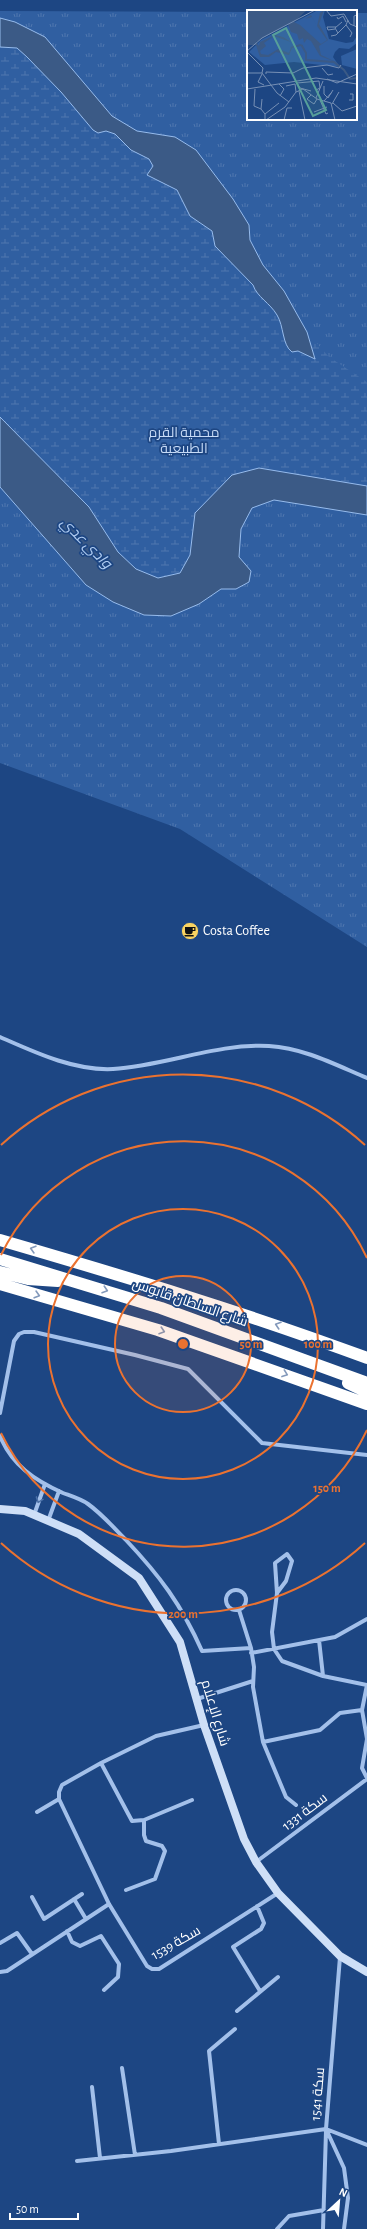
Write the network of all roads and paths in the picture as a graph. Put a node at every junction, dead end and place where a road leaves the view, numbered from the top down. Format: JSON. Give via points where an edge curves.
{"nodes":[{"id":1,"x":0,"y":1037,"type":"edge"},
{"id":2,"x":367,"y":1078,"type":"edge"},
{"id":3,"x":0,"y":1240,"type":"edge"},
{"id":4,"x":0,"y":1259,"type":"edge"},
{"id":5,"x":0,"y":1272,"type":"edge"},
{"id":6,"x":84,"y":1283,"type":"junction"},
{"id":7,"x":0,"y":1284,"type":"edge"},
{"id":8,"x":261,"y":1343,"type":"junction"},
{"id":9,"x":367,"y":1358,"type":"edge"},
{"id":10,"x":367,"y":1383,"type":"edge"},
{"id":11,"x":367,"y":1392,"type":"edge"},
{"id":12,"x":367,"y":1404,"type":"edge"},
{"id":13,"x":0,"y":1413,"type":"edge"},
{"id":14,"x":0,"y":1436,"type":"edge"},
{"id":15,"x":367,"y":1455,"type":"edge"},
{"id":16,"x":45,"y":1484,"type":"junction"},
{"id":17,"x":60,"y":1491,"type":"junction"},
{"id":18,"x":0,"y":1509,"type":"edge"},
{"id":19,"x":34,"y":1515,"type":"junction"},
{"id":20,"x":48,"y":1521,"type":"junction"},
{"id":21,"x":277,"y":1592,"type":"junction"},
{"id":22,"x":239,"y":1610,"type":"junction"},
{"id":23,"x":367,"y":1619,"type":"edge"},
{"id":24,"x":319,"y":1640,"type":"junction"},
{"id":25,"x":274,"y":1649,"type":"junction"},
{"id":26,"x":251,"y":1651,"type":"junction"},
{"id":27,"x":323,"y":1676,"type":"junction"},
{"id":28,"x":253,"y":1681,"type":"junction"},
{"id":29,"x":197,"y":1699,"type":"junction"},
{"id":30,"x":365,"y":1702,"type":"edge"},
{"id":31,"x":362,"y":1710,"type":"junction"},
{"id":32,"x":204,"y":1725,"type":"junction"},
{"id":33,"x":264,"y":1742,"type":"junction"},
{"id":34,"x":101,"y":1763,"type":"junction"},
{"id":35,"x":367,"y":1779,"type":"edge"},
{"id":36,"x":59,"y":1799,"type":"junction"},
{"id":37,"x":192,"y":1800,"type":"dead end"},
{"id":38,"x":296,"y":1805,"type":"dead end"},
{"id":39,"x":37,"y":1812,"type":"dead end"},
{"id":40,"x":144,"y":1820,"type":"junction"},
{"id":41,"x":256,"y":1862,"type":"junction"},
{"id":42,"x":126,"y":1890,"type":"dead end"},
{"id":43,"x":278,"y":1893,"type":"junction"},
{"id":44,"x":82,"y":1894,"type":"dead end"},
{"id":45,"x":32,"y":1897,"type":"dead end"},
{"id":46,"x":74,"y":1899,"type":"junction"},
{"id":47,"x":109,"y":1904,"type":"junction"},
{"id":48,"x":257,"y":1906,"type":"junction"},
{"id":49,"x":86,"y":1919,"type":"junction"},
{"id":50,"x":67,"y":1932,"type":"junction"},
{"id":51,"x":0,"y":1943,"type":"edge"},
{"id":52,"x":32,"y":1954,"type":"junction"},
{"id":53,"x":340,"y":1956,"type":"junction"},
{"id":54,"x":0,"y":1972,"type":"edge"},
{"id":55,"x":367,"y":1972,"type":"edge"},
{"id":56,"x":278,"y":1977,"type":"dead end"},
{"id":57,"x":104,"y":1990,"type":"dead end"},
{"id":58,"x":260,"y":1991,"type":"junction"},
{"id":59,"x":237,"y":2011,"type":"dead end"},
{"id":60,"x":235,"y":2029,"type":"dead end"},
{"id":61,"x":122,"y":2068,"type":"dead end"},
{"id":62,"x":92,"y":2087,"type":"dead end"},
{"id":63,"x":326,"y":2129,"type":"junction"},
{"id":64,"x":219,"y":2144,"type":"junction"},
{"id":65,"x":367,"y":2145,"type":"edge"},
{"id":66,"x":135,"y":2154,"type":"junction"},
{"id":67,"x":100,"y":2158,"type":"junction"},
{"id":68,"x":77,"y":2160,"type":"dead end"},
{"id":69,"x":324,"y":2210,"type":"junction"},
{"id":70,"x":277,"y":2229,"type":"edge"},
{"id":71,"x":323,"y":2229,"type":"edge"},
{"id":72,"x":344,"y":2229,"type":"edge"}],
"edges":[{"from":1,"to":2,"type":"street","via":[[35,1053],[76,1065],[112,1069],[230,1048],[270,1046],[310,1054]]},
{"from":9,"to":3,"type":"highway","name":"شارع السلطان قابوس","one_way":true,"via":[[157,1285]]},
{"from":4,"to":6,"type":"highway","name":"شارع السلطان قابوس"},
{"from":5,"to":6,"type":"highway","via":[[28,1279]]},
{"from":6,"to":8,"type":"highway","name":"شارع السلطان قابوس","one_way":true},
{"from":7,"to":12,"type":"highway","one_way":true,"via":[[158,1330]]},
{"from":8,"to":10,"type":"highway","name":"شارع السلطان قابوس"},
{"from":8,"to":11,"type":"highway"},
{"from":13,"to":15,"type":"street","via":[[14,1341],[19,1334],[34,1332],[188,1369],[262,1443]]},
{"from":14,"to":16,"type":"street","via":[[16,1464]]},
{"from":16,"to":17,"type":"street"},
{"from":16,"to":19,"type":"street","one_way":true},
{"from":17,"to":20,"type":"street"},
{"from":17,"to":26,"type":"street","via":[[87,1503],[106,1519],[167,1585],[202,1651]]},
{"from":18,"to":19,"type":"main road","name":"شارع الإعلام","via":[[25,1511]]},
{"from":19,"to":20,"type":"main road","name":"شارع الإعلام"},
{"from":20,"to":29,"type":"main road","name":"شارع الإعلام","via":[[79,1534],[138,1578],[180,1642]]},
{"from":21,"to":21,"type":"street","via":[[286,1581],[292,1561],[287,1554],[276,1563]]},
{"from":21,"to":25,"type":"street","via":[[272,1632]]},
{"from":22,"to":22,"type":"street","via":[[246,1603],[246,1596],[235,1590],[229,1593],[227,1602],[230,1608]]},
{"from":22,"to":26,"type":"street"},
{"from":23,"to":24,"type":"street","via":[[335,1637]]},
{"from":24,"to":25,"type":"street"},
{"from":24,"to":27,"type":"street"},
{"from":25,"to":26,"type":"street"},
{"from":25,"to":27,"type":"street","via":[[282,1661]]},
{"from":26,"to":28,"type":"street"},
{"from":27,"to":30,"type":"street","via":[[367,1685]]},
{"from":28,"to":29,"type":"street"},
{"from":28,"to":33,"type":"street"},
{"from":29,"to":32,"type":"main road","name":"شارع الإعلام"},
{"from":30,"to":31,"type":"street"},
{"from":31,"to":33,"type":"street","via":[[340,1713],[320,1730]]},
{"from":31,"to":35,"type":"street","via":[[367,1739],[362,1768]]},
{"from":32,"to":34,"type":"street","via":[[156,1736]]},
{"from":32,"to":41,"type":"main road","name":"شارع الإعلام","via":[[244,1840]]},
{"from":33,"to":38,"type":"street","via":[[286,1797]]},
{"from":34,"to":36,"type":"street","via":[[62,1785]]},
{"from":34,"to":40,"type":"street","via":[[132,1821]]},
{"from":35,"to":41,"type":"street","name":"سكة 1331"},
{"from":36,"to":39,"type":"street"},
{"from":36,"to":47,"type":"street","name":"سكة 1539"},
{"from":37,"to":40,"type":"street"},
{"from":40,"to":42,"type":"street","via":[[146,1842],[162,1846],[165,1851],[156,1879]]},
{"from":41,"to":43,"type":"main road","name":"شارع الإعلام"},
{"from":43,"to":48,"type":"street","name":"سكة 1539"},
{"from":43,"to":53,"type":"main road","name":"شارع الإعلام"},
{"from":44,"to":46,"type":"street"},
{"from":45,"to":46,"type":"street","via":[[44,1919]]},
{"from":46,"to":49,"type":"street"},
{"from":47,"to":48,"type":"street","name":"سكة 1539","via":[[147,1966],[152,1969],[159,1969]]},
{"from":47,"to":49,"type":"street"},
{"from":48,"to":58,"type":"street","via":[[264,1924],[261,1929],[233,1947]]},
{"from":49,"to":50,"type":"street"},
{"from":50,"to":52,"type":"street"},
{"from":50,"to":57,"type":"street","via":[[72,1942],[80,1946],[101,1936],[105,1942],[119,1964],[118,1978]]},
{"from":51,"to":52,"type":"street","via":[[17,1933]]},
{"from":52,"to":54,"type":"street","via":[[7,1971]]},
{"from":53,"to":55,"type":"main road","name":"شارع الإعلام"},
{"from":53,"to":63,"type":"street","name":"سكة 1541"},
{"from":56,"to":58,"type":"street"},
{"from":58,"to":59,"type":"street"},
{"from":60,"to":64,"type":"street","via":[[209,2051]]},
{"from":61,"to":66,"type":"street"},
{"from":62,"to":67,"type":"street"},
{"from":63,"to":64,"type":"street"},
{"from":63,"to":65,"type":"street"},
{"from":63,"to":69,"type":"street"},
{"from":63,"to":72,"type":"street","name":"سكة 1541","via":[[344,2168],[348,2198]]},
{"from":64,"to":66,"type":"street"},
{"from":66,"to":67,"type":"street"},
{"from":67,"to":68,"type":"street"},
{"from":69,"to":70,"type":"street","via":[[289,2216]]},
{"from":69,"to":71,"type":"street"}]}
